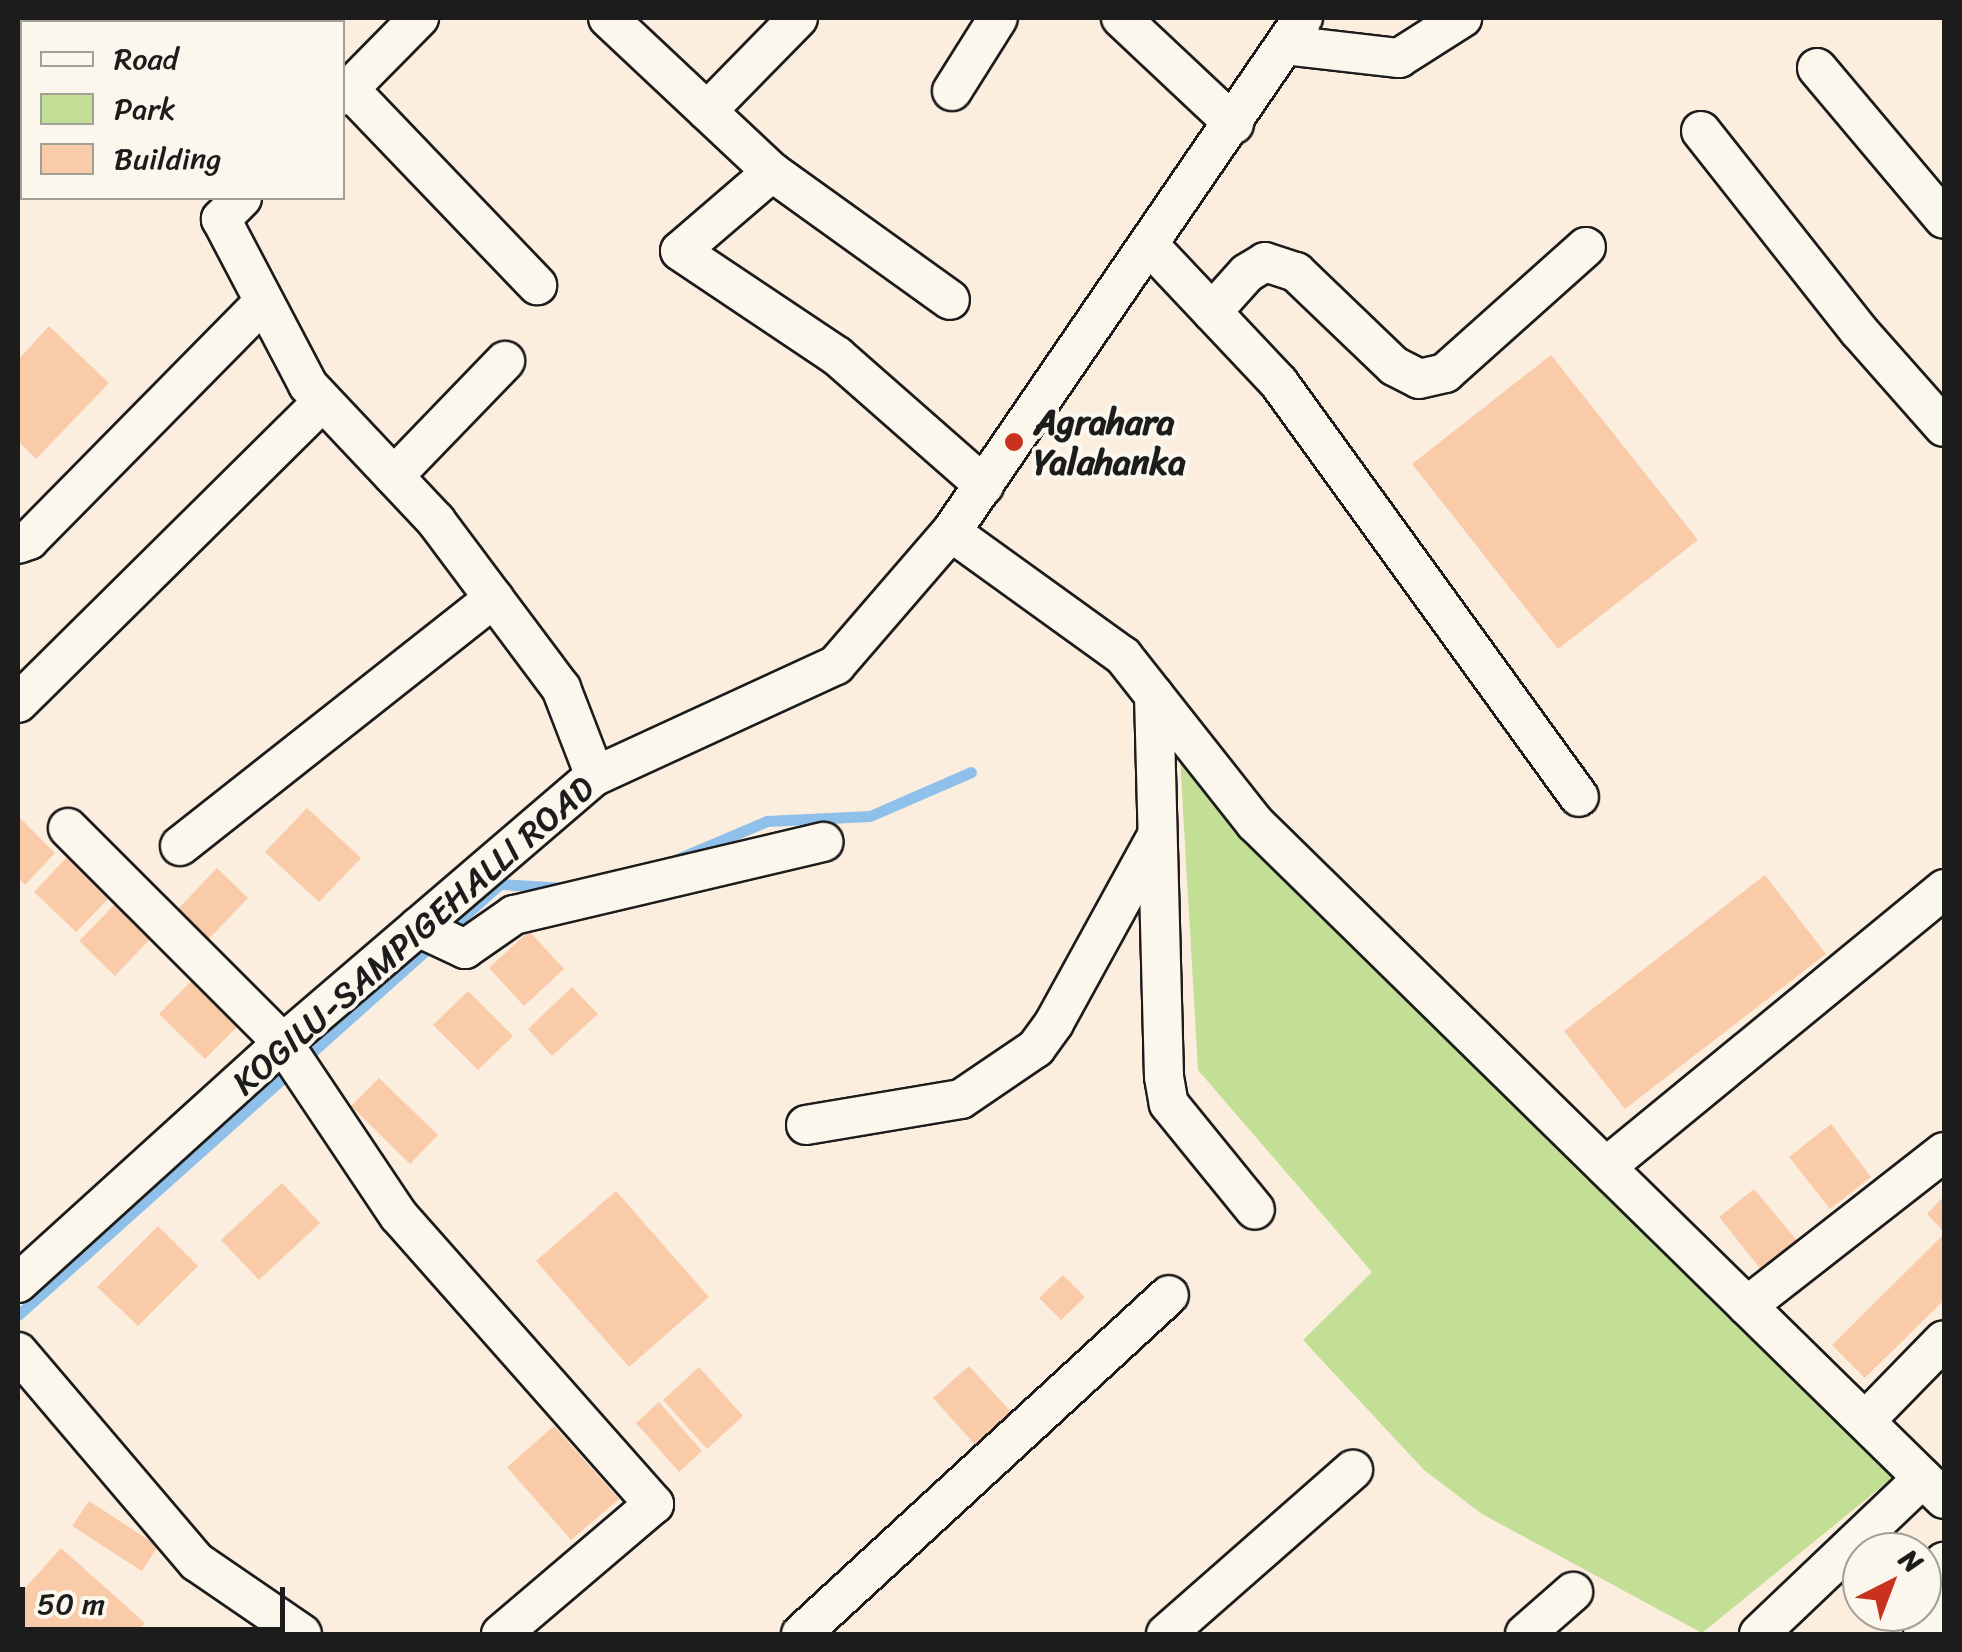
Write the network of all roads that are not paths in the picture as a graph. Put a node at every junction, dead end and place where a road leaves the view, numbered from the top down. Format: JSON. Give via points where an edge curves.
{"nodes":[{"id":1,"x":419,"y":18,"type":"edge"},
{"id":2,"x":608,"y":18,"type":"edge"},
{"id":3,"x":798,"y":18,"type":"edge"},
{"id":4,"x":998,"y":18,"type":"edge"},
{"id":5,"x":1121,"y":18,"type":"edge"},
{"id":6,"x":1462,"y":18,"type":"edge"},
{"id":7,"x":1294,"y":31,"type":"edge"},
{"id":8,"x":1817,"y":68,"type":"dead end"},
{"id":9,"x":952,"y":91,"type":"dead end"},
{"id":10,"x":346,"y":92,"type":"edge"},
{"id":11,"x":708,"y":112,"type":"junction"},
{"id":12,"x":1234,"y":124,"type":"junction"},
{"id":13,"x":1701,"y":131,"type":"dead end"},
{"id":14,"x":772,"y":172,"type":"junction"},
{"id":15,"x":240,"y":200,"type":"edge"},
{"id":16,"x":1944,"y":219,"type":"edge"},
{"id":17,"x":1149,"y":245,"type":"junction"},
{"id":18,"x":1586,"y":248,"type":"dead end"},
{"id":19,"x":537,"y":285,"type":"dead end"},
{"id":20,"x":950,"y":300,"type":"dead end"},
{"id":21,"x":264,"y":302,"type":"junction"},
{"id":22,"x":1212,"y":312,"type":"junction"},
{"id":23,"x":505,"y":361,"type":"dead end"},
{"id":24,"x":323,"y":401,"type":"junction"},
{"id":25,"x":1944,"y":426,"type":"edge"},
{"id":26,"x":394,"y":476,"type":"junction"},
{"id":27,"x":984,"y":484,"type":"junction"},
{"id":28,"x":952,"y":532,"type":"junction"},
{"id":29,"x":18,"y":544,"type":"edge"},
{"id":30,"x":494,"y":598,"type":"junction"},
{"id":31,"x":1154,"y":695,"type":"junction"},
{"id":32,"x":18,"y":703,"type":"edge"},
{"id":33,"x":595,"y":776,"type":"junction"},
{"id":34,"x":1579,"y":797,"type":"dead end"},
{"id":35,"x":68,"y":828,"type":"dead end"},
{"id":36,"x":1158,"y":834,"type":"junction"},
{"id":37,"x":824,"y":842,"type":"dead end"},
{"id":38,"x":180,"y":846,"type":"dead end"},
{"id":39,"x":1944,"y":889,"type":"edge"},
{"id":40,"x":418,"y":927,"type":"junction"},
{"id":41,"x":283,"y":1044,"type":"junction"},
{"id":42,"x":806,"y":1125,"type":"dead end"},
{"id":43,"x":1944,"y":1152,"type":"edge"},
{"id":44,"x":1606,"y":1168,"type":"junction"},
{"id":45,"x":1255,"y":1210,"type":"dead end"},
{"id":46,"x":18,"y":1282,"type":"edge"},
{"id":47,"x":1169,"y":1295,"type":"dead end"},
{"id":48,"x":1747,"y":1306,"type":"junction"},
{"id":49,"x":1944,"y":1340,"type":"edge"},
{"id":50,"x":18,"y":1352,"type":"edge"},
{"id":51,"x":1865,"y":1421,"type":"junction"},
{"id":52,"x":1354,"y":1470,"type":"dead end"},
{"id":53,"x":1934,"y":1488,"type":"edge"},
{"id":54,"x":1944,"y":1562,"type":"edge"},
{"id":55,"x":1573,"y":1592,"type":"dead end"},
{"id":56,"x":1801,"y":1594,"type":"junction"},
{"id":57,"x":302,"y":1634,"type":"edge"},
{"id":58,"x":502,"y":1634,"type":"edge"},
{"id":59,"x":802,"y":1634,"type":"edge"},
{"id":60,"x":1166,"y":1634,"type":"edge"},
{"id":61,"x":1525,"y":1634,"type":"edge"},
{"id":62,"x":1760,"y":1634,"type":"edge"},
{"id":63,"x":1791,"y":1634,"type":"edge"},
{"id":64,"x":1923,"y":1634,"type":"edge"}],
"edges":[{"from":1,"to":10,"type":"street"},
{"from":2,"to":11,"type":"street"},
{"from":3,"to":11,"type":"street"},
{"from":4,"to":9,"type":"street"},
{"from":5,"to":12,"type":"street"},
{"from":6,"to":7,"type":"street","via":[[1399,58]]},
{"from":7,"to":12,"type":"street","name":"KOGILU-SAMPIGEHALLI ROAD"},
{"from":8,"to":16,"type":"street"},
{"from":10,"to":19,"type":"street"},
{"from":11,"to":14,"type":"street"},
{"from":12,"to":17,"type":"street","name":"KOGILU-SAMPIGEHALLI ROAD"},
{"from":13,"to":25,"type":"street","via":[[1859,331]]},
{"from":14,"to":20,"type":"street"},
{"from":14,"to":27,"type":"street","via":[[680,251],[838,356]]},
{"from":15,"to":21,"type":"street","via":[[221,220]]},
{"from":17,"to":22,"type":"street"},
{"from":17,"to":27,"type":"street","name":"KOGILU-SAMPIGEHALLI ROAD"},
{"from":18,"to":22,"type":"street","via":[[1445,373],[1420,379],[1394,366],[1296,272],[1265,262],[1246,273]]},
{"from":21,"to":24,"type":"street","via":[[308,386]]},
{"from":21,"to":29,"type":"street","via":[[30,540]]},
{"from":22,"to":34,"type":"street","via":[[1278,383]]},
{"from":23,"to":26,"type":"street"},
{"from":24,"to":26,"type":"street"},
{"from":24,"to":32,"type":"street"},
{"from":26,"to":30,"type":"street"},
{"from":27,"to":28,"type":"street","name":"KOGILU-SAMPIGEHALLI ROAD"},
{"from":28,"to":31,"type":"street","via":[[1122,656]]},
{"from":28,"to":33,"type":"street","name":"KOGILU-SAMPIGEHALLI ROAD","via":[[836,665]]},
{"from":30,"to":33,"type":"street","via":[[562,688]]},
{"from":30,"to":38,"type":"street"},
{"from":31,"to":36,"type":"street"},
{"from":31,"to":44,"type":"street","via":[[1255,823]]},
{"from":33,"to":40,"type":"street","name":"KOGILU-SAMPIGEHALLI ROAD"},
{"from":35,"to":41,"type":"street"},
{"from":36,"to":42,"type":"street","via":[[1036,1048],[960,1100]]},
{"from":36,"to":45,"type":"street","via":[[1169,1104]]},
{"from":37,"to":40,"type":"street","via":[[514,915],[465,949]]},
{"from":39,"to":44,"type":"street"},
{"from":40,"to":41,"type":"street","name":"KOGILU-SAMPIGEHALLI ROAD"},
{"from":41,"to":46,"type":"street","name":"KOGILU-SAMPIGEHALLI ROAD"},
{"from":41,"to":58,"type":"street","via":[[398,1216],[654,1504]]},
{"from":43,"to":48,"type":"street"},
{"from":44,"to":48,"type":"street"},
{"from":47,"to":59,"type":"street"},
{"from":48,"to":51,"type":"street"},
{"from":49,"to":51,"type":"street"},
{"from":50,"to":57,"type":"street","via":[[197,1562]]},
{"from":51,"to":53,"type":"street"},
{"from":52,"to":60,"type":"street"},
{"from":53,"to":56,"type":"street"},
{"from":54,"to":64,"type":"street","via":[[1927,1598]]},
{"from":55,"to":61,"type":"street"},
{"from":56,"to":62,"type":"street"},
{"from":56,"to":63,"type":"street"}]}
